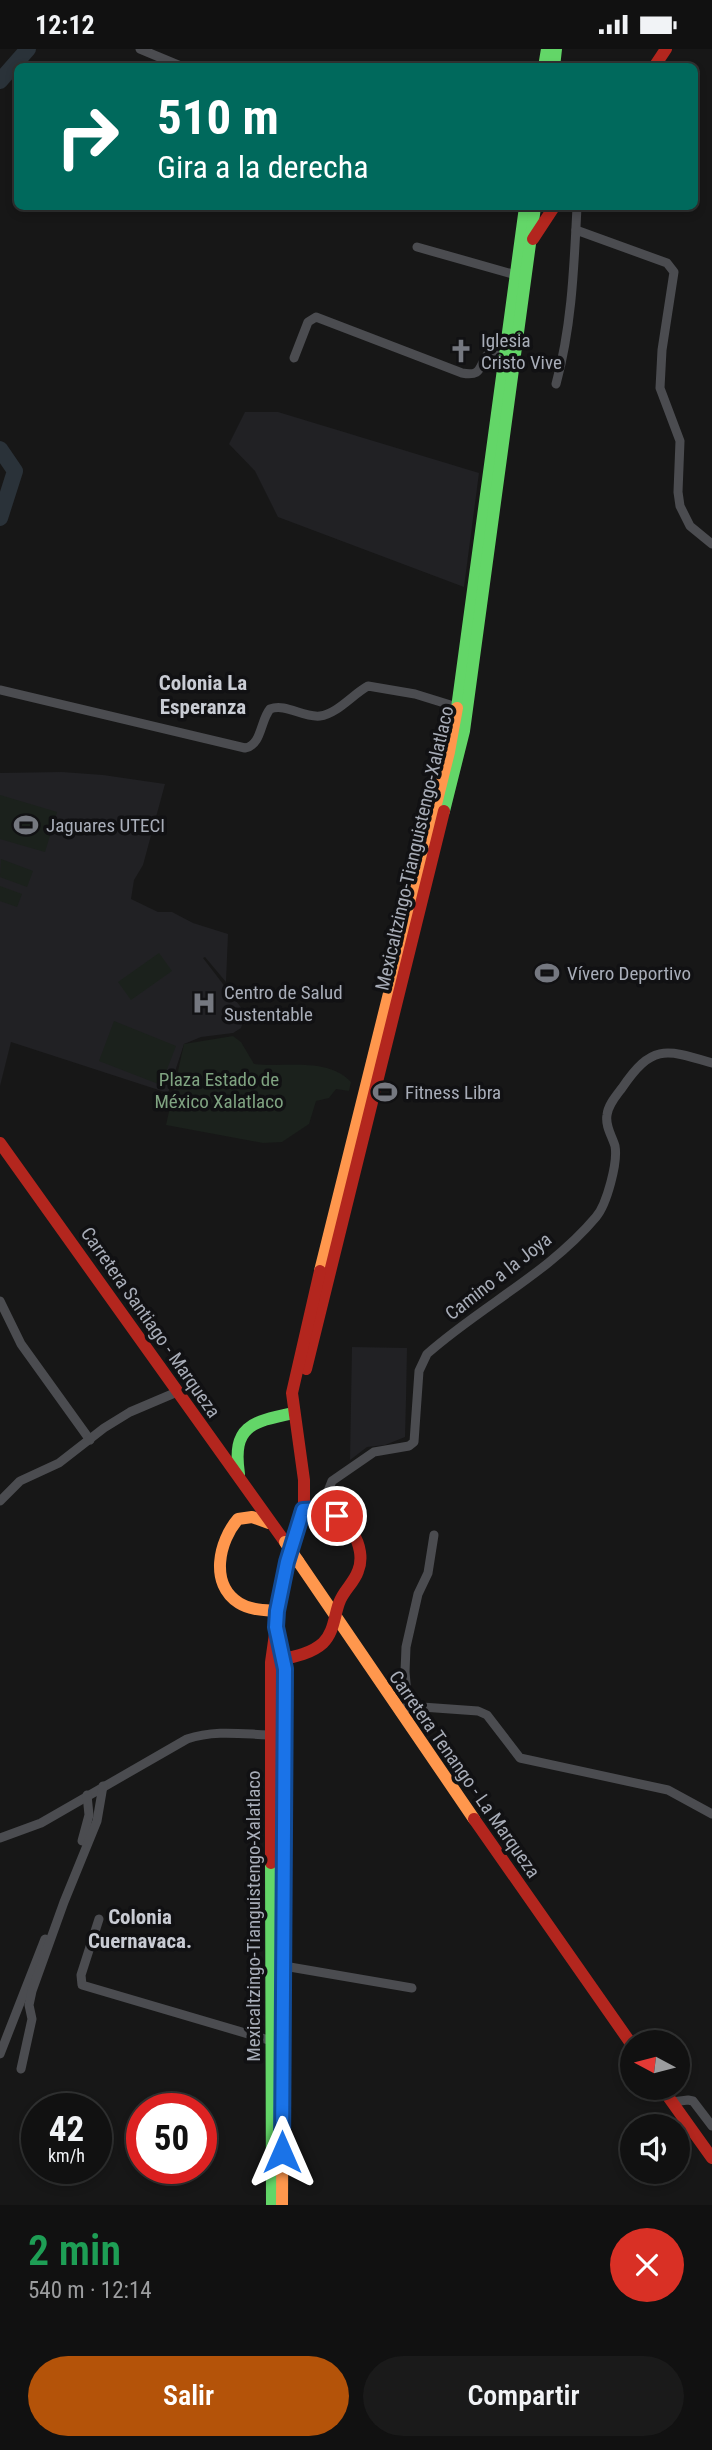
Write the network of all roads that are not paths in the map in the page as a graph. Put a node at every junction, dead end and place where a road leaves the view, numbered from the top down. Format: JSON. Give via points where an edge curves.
{"nodes":[{"id":1,"x":140,"y":49,"type":"edge"},
{"id":2,"x":173,"y":63,"type":"edge"},
{"id":3,"x":525,"y":210,"type":"edge"},
{"id":4,"x":535,"y":210,"type":"edge"},
{"id":5,"x":552,"y":210,"type":"edge"},
{"id":6,"x":577,"y":210,"type":"edge"},
{"id":7,"x":576,"y":230,"type":"junction"},
{"id":8,"x":530,"y":244,"type":"junction"},
{"id":9,"x":417,"y":247,"type":"dead end"},
{"id":10,"x":518,"y":259,"type":"junction"},
{"id":11,"x":516,"y":275,"type":"junction"},
{"id":12,"x":505,"y":356,"type":"junction"},
{"id":13,"x":294,"y":358,"type":"dead end"},
{"id":14,"x":556,"y":384,"type":"dead end"},
{"id":15,"x":712,"y":544,"type":"edge"},
{"id":16,"x":0,"y":690,"type":"edge"},
{"id":17,"x":457,"y":707,"type":"junction"},
{"id":18,"x":712,"y":1063,"type":"edge"},
{"id":19,"x":0,"y":1143,"type":"edge"},
{"id":20,"x":0,"y":1301,"type":"edge"},
{"id":21,"x":177,"y":1392,"type":"junction"},
{"id":22,"x":293,"y":1409,"type":"junction"},
{"id":23,"x":90,"y":1440,"type":"junction"},
{"id":24,"x":241,"y":1481,"type":"junction"},
{"id":25,"x":0,"y":1501,"type":"edge"},
{"id":26,"x":321,"y":1509,"type":"junction"},
{"id":27,"x":303,"y":1510,"type":"junction"},
{"id":28,"x":270,"y":1523,"type":"junction"},
{"id":29,"x":434,"y":1535,"type":"dead end"},
{"id":30,"x":316,"y":1587,"type":"junction"},
{"id":31,"x":345,"y":1591,"type":"junction"},
{"id":32,"x":277,"y":1611,"type":"junction"},
{"id":33,"x":335,"y":1619,"type":"junction"},
{"id":34,"x":277,"y":1661,"type":"junction"},
{"id":35,"x":404,"y":1709,"type":"junction"},
{"id":36,"x":279,"y":1735,"type":"junction"},
{"id":37,"x":103,"y":1786,"type":"junction"},
{"id":38,"x":87,"y":1795,"type":"junction"},
{"id":39,"x":712,"y":1800,"type":"edge"},
{"id":40,"x":700,"y":1806,"type":"junction"},
{"id":41,"x":712,"y":1814,"type":"edge"},
{"id":42,"x":0,"y":1838,"type":"edge"},
{"id":43,"x":99,"y":1919,"type":"dead end"},
{"id":44,"x":284,"y":1966,"type":"junction"},
{"id":45,"x":412,"y":1988,"type":"dead end"},
{"id":46,"x":622,"y":2030,"type":"edge"},
{"id":47,"x":272,"y":2041,"type":"junction"},
{"id":48,"x":0,"y":2054,"type":"edge"},
{"id":49,"x":21,"y":2069,"type":"dead end"},
{"id":50,"x":673,"y":2102,"type":"joint"},
{"id":51,"x":712,"y":2126,"type":"edge"},
{"id":52,"x":712,"y":2158,"type":"edge"},
{"id":53,"x":272,"y":2205,"type":"edge"},
{"id":54,"x":282,"y":2205,"type":"edge"}],
"edges":[{"from":1,"to":2,"type":"street"},
{"from":3,"to":10,"type":"main road","name":"Mexicaltzingo-Tianguistengo-Xalatlaco"},
{"from":4,"to":8,"type":"main road","name":"Mexicaltzingo-Tianguistengo-Xalatlaco"},
{"from":5,"to":8,"type":"main road"},
{"from":6,"to":7,"type":"street"},
{"from":7,"to":14,"type":"street","via":[[571,305]]},
{"from":7,"to":15,"type":"street","via":[[667,263],[674,272],[660,388],[680,441],[680,506],[690,526]]},
{"from":8,"to":10,"type":"main road"},
{"from":8,"to":22,"type":"main road","name":"Mexicaltzingo-Tianguistengo-Xalatlaco","via":[[464,731]]},
{"from":9,"to":11,"type":"street"},
{"from":10,"to":11,"type":"main road","name":"Mexicaltzingo-Tianguistengo-Xalatlaco"},
{"from":11,"to":12,"type":"main road","name":"Mexicaltzingo-Tianguistengo-Xalatlaco"},
{"from":12,"to":13,"type":"street","via":[[488,354],[478,372],[462,373],[316,317],[308,322]]},
{"from":12,"to":17,"type":"main road","name":"Mexicaltzingo-Tianguistengo-Xalatlaco"},
{"from":16,"to":17,"type":"street","via":[[245,748],[257,741],[270,709],[323,716],[368,686]]},
{"from":17,"to":22,"type":"main road","name":"Mexicaltzingo-Tianguistengo-Xalatlaco","via":[[317,1282],[292,1393]]},
{"from":18,"to":26,"type":"street","name":"Camino a la Joya","via":[[661,1052],[652,1055],[628,1080],[606,1116],[616,1154],[599,1213],[538,1271],[427,1354],[419,1371],[414,1442],[374,1452],[332,1481]]},
{"from":19,"to":21,"type":"main road","name":"Carretera Santiago - Marqueza"},
{"from":20,"to":23,"type":"street","via":[[20,1344]]},
{"from":21,"to":23,"type":"street","via":[[130,1412]]},
{"from":21,"to":24,"type":"main road","name":"Carretera Santiago - Marqueza"},
{"from":22,"to":24,"type":"main road","via":[[243,1431],[236,1447]]},
{"from":22,"to":27,"type":"main road","name":"Mexicaltzingo-Tianguistengo-Xalatlaco","via":[[304,1479]]},
{"from":23,"to":25,"type":"street","via":[[59,1464],[20,1481]]},
{"from":24,"to":28,"type":"main road","name":"Carretera Santiago - Marqueza"},
{"from":26,"to":27,"type":"main road"},
{"from":26,"to":31,"type":"main road","via":[[337,1516],[356,1540],[359,1568]]},
{"from":27,"to":32,"type":"main road","name":"Mexicaltzingo-Tianguistengo-Xalatlaco"},
{"from":28,"to":30,"type":"main road","name":"Carretera Tenango - La Marqueza","bridge":true},
{"from":28,"to":32,"type":"main road","via":[[252,1517],[238,1519],[226,1533],[220,1564],[233,1598],[248,1608]]},
{"from":29,"to":35,"type":"street","via":[[406,1647]]},
{"from":30,"to":31,"type":"main road"},
{"from":30,"to":33,"type":"main road","name":"Carretera Tenango - La Marqueza"},
{"from":31,"to":33,"type":"main road"},
{"from":32,"to":34,"type":"main road","name":"Mexicaltzingo-Tianguistengo-Xalatlaco"},
{"from":33,"to":34,"type":"main road","via":[[325,1641],[304,1654]]},
{"from":33,"to":35,"type":"main road","name":"Carretera Tenango - La Marqueza"},
{"from":34,"to":36,"type":"main road","name":"Mexicaltzingo-Tianguistengo-Xalatlaco"},
{"from":35,"to":40,"type":"street","via":[[478,1711],[487,1715],[520,1758],[668,1790]]},
{"from":35,"to":46,"type":"main road","name":"Carretera Tenango - La Marqueza"},
{"from":36,"to":37,"type":"street","via":[[204,1733]]},
{"from":36,"to":44,"type":"main road","name":"Mexicaltzingo-Tianguistengo-Xalatlaco"},
{"from":36,"to":47,"type":"main road","name":"Mexicaltzingo-Tianguistengo-Xalatlaco"},
{"from":37,"to":38,"type":"street"},
{"from":37,"to":49,"type":"street","via":[[97,1821],[33,1991]]},
{"from":38,"to":42,"type":"street","via":[[41,1823]]},
{"from":38,"to":48,"type":"street","via":[[86,1831]]},
{"from":39,"to":40,"type":"street"},
{"from":40,"to":41,"type":"street"},
{"from":43,"to":47,"type":"street","via":[[82,1985]]},
{"from":44,"to":45,"type":"street"},
{"from":44,"to":54,"type":"main road","name":"Mexicaltzingo-Tianguistengo-Xalatlaco"},
{"from":47,"to":53,"type":"main road","name":"Mexicaltzingo-Tianguistengo-Xalatlaco"},
{"from":50,"to":51,"type":"street","via":[[693,2101]]},
{"from":50,"to":52,"type":"main road"}]}
